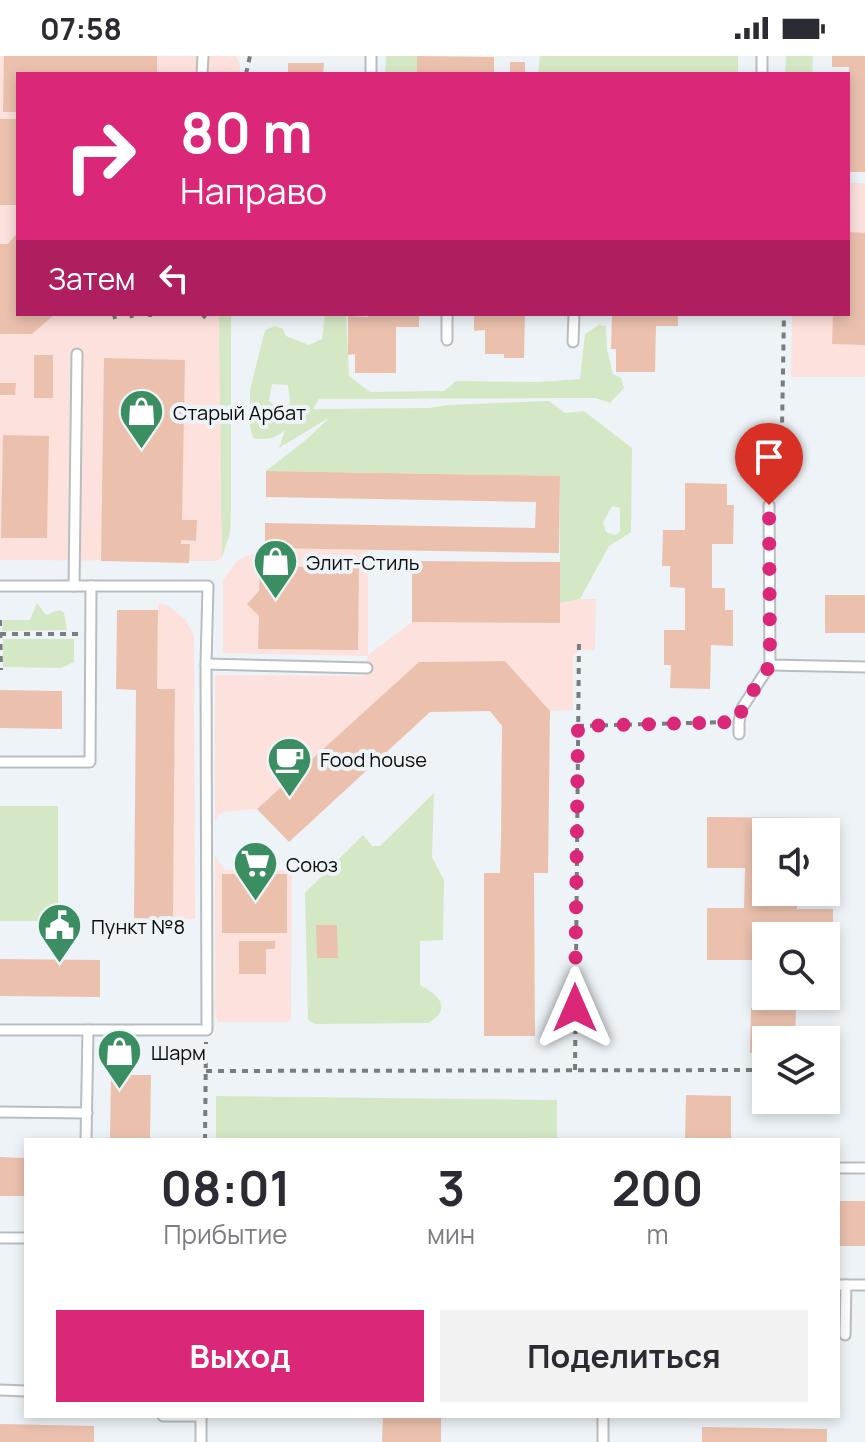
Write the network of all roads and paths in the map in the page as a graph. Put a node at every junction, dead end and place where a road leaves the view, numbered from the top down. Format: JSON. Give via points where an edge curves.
{"nodes":[{"id":1,"x":447,"y":316,"type":"edge"},
{"id":2,"x":574,"y":316,"type":"edge"},
{"id":3,"x":784,"y":316,"type":"edge"},
{"id":4,"x":447,"y":340,"type":"dead end"},
{"id":5,"x":573,"y":342,"type":"dead end"},
{"id":6,"x":77,"y":354,"type":"dead end"},
{"id":7,"x":769,"y":505,"type":"joint"},
{"id":8,"x":0,"y":586,"type":"edge"},
{"id":9,"x":74,"y":586,"type":"junction"},
{"id":10,"x":91,"y":586,"type":"junction"},
{"id":11,"x":0,"y":620,"type":"edge"},
{"id":12,"x":0,"y":634,"type":"edge"},
{"id":13,"x":90,"y":634,"type":"junction"},
{"id":14,"x":579,"y":639,"type":"dead end"},
{"id":15,"x":206,"y":664,"type":"junction"},
{"id":16,"x":770,"y":665,"type":"junction"},
{"id":17,"x":865,"y":667,"type":"edge"},
{"id":18,"x":367,"y":668,"type":"dead end"},
{"id":19,"x":1,"y":670,"type":"edge"},
{"id":20,"x":739,"y":722,"type":"junction"},
{"id":21,"x":578,"y":726,"type":"junction"},
{"id":22,"x":739,"y":734,"type":"dead end"},
{"id":23,"x":0,"y":762,"type":"edge"},
{"id":24,"x":0,"y":1030,"type":"edge"},
{"id":25,"x":88,"y":1030,"type":"junction"},
{"id":26,"x":207,"y":1030,"type":"junction"},
{"id":27,"x":575,"y":1070,"type":"junction"},
{"id":28,"x":752,"y":1070,"type":"edge"},
{"id":29,"x":206,"y":1071,"type":"junction"},
{"id":30,"x":0,"y":1112,"type":"edge"},
{"id":31,"x":87,"y":1113,"type":"junction"},
{"id":32,"x":86,"y":1138,"type":"edge"},
{"id":33,"x":205,"y":1138,"type":"edge"},
{"id":34,"x":840,"y":1168,"type":"edge"},
{"id":35,"x":865,"y":1168,"type":"edge"},
{"id":36,"x":0,"y":1238,"type":"edge"},
{"id":37,"x":24,"y":1238,"type":"edge"},
{"id":38,"x":842,"y":1285,"type":"edge"},
{"id":39,"x":865,"y":1285,"type":"edge"},
{"id":40,"x":845,"y":1335,"type":"dead end"},
{"id":41,"x":0,"y":1390,"type":"edge"},
{"id":42,"x":24,"y":1391,"type":"edge"},
{"id":43,"x":201,"y":1418,"type":"edge"},
{"id":44,"x":603,"y":1418,"type":"edge"},
{"id":45,"x":201,"y":1442,"type":"edge"},
{"id":46,"x":603,"y":1442,"type":"edge"}],
"edges":[{"from":1,"to":4,"type":"lane"},
{"from":2,"to":5,"type":"lane"},
{"from":3,"to":7,"type":"path","via":[[781,485]]},
{"from":6,"to":9,"type":"lane"},
{"from":7,"to":16,"type":"lane"},
{"from":8,"to":9,"type":"lane"},
{"from":9,"to":10,"type":"lane"},
{"from":10,"to":13,"type":"lane"},
{"from":10,"to":15,"type":"lane","via":[[208,586]]},
{"from":11,"to":12,"type":"path"},
{"from":12,"to":13,"type":"path"},
{"from":12,"to":19,"type":"path"},
{"from":13,"to":23,"type":"lane","via":[[90,762]]},
{"from":14,"to":21,"type":"path"},
{"from":15,"to":18,"type":"lane"},
{"from":15,"to":26,"type":"lane"},
{"from":16,"to":17,"type":"lane"},
{"from":16,"to":20,"type":"lane","via":[[742,708]]},
{"from":20,"to":21,"type":"path"},
{"from":20,"to":22,"type":"lane"},
{"from":21,"to":27,"type":"path"},
{"from":24,"to":25,"type":"lane"},
{"from":25,"to":26,"type":"lane"},
{"from":25,"to":31,"type":"lane"},
{"from":26,"to":29,"type":"path"},
{"from":27,"to":28,"type":"path"},
{"from":27,"to":29,"type":"path"},
{"from":29,"to":33,"type":"path"},
{"from":30,"to":31,"type":"lane"},
{"from":31,"to":32,"type":"lane"},
{"from":34,"to":35,"type":"lane"},
{"from":36,"to":37,"type":"lane"},
{"from":38,"to":39,"type":"lane"},
{"from":38,"to":40,"type":"lane"},
{"from":41,"to":42,"type":"lane"},
{"from":43,"to":45,"type":"lane"},
{"from":44,"to":46,"type":"lane"}]}
